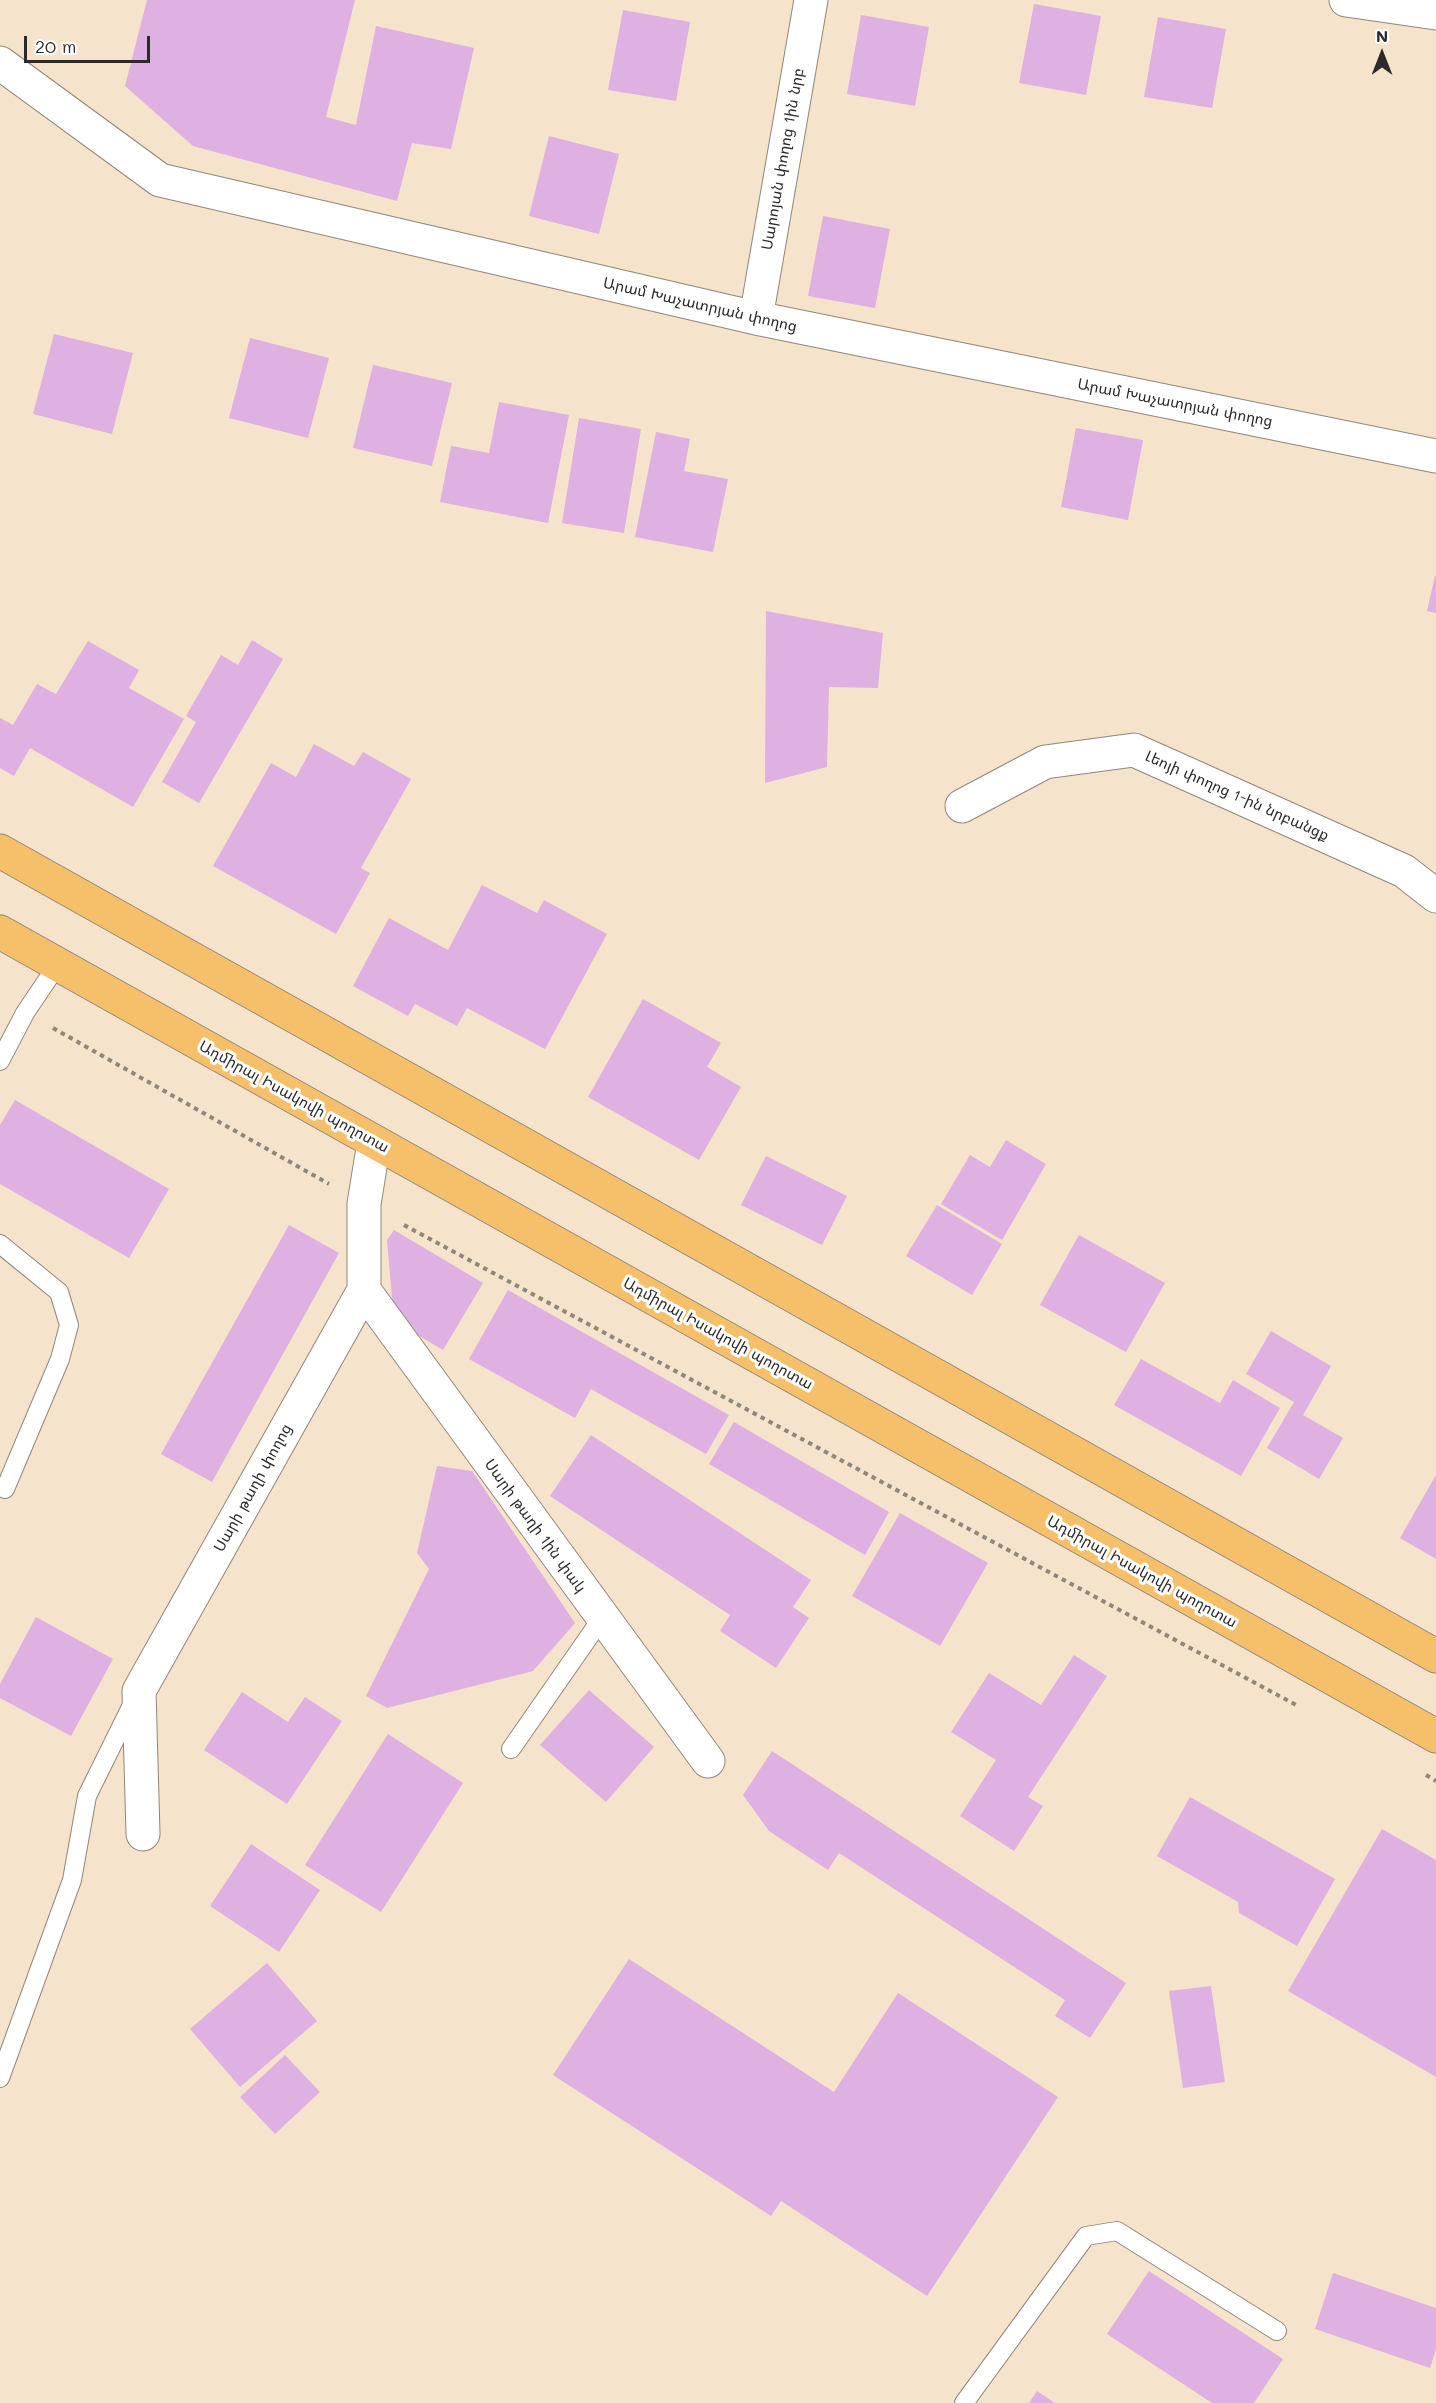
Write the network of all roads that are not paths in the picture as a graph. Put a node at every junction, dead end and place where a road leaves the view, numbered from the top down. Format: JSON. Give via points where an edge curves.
{"nodes":[{"id":1,"x":811,"y":0,"type":"edge"},
{"id":2,"x":1346,"y":0,"type":"edge"},
{"id":3,"x":1436,"y":13,"type":"edge"},
{"id":4,"x":0,"y":63,"type":"edge"},
{"id":5,"x":756,"y":318,"type":"junction"},
{"id":6,"x":1436,"y":456,"type":"edge"},
{"id":7,"x":962,"y":806,"type":"dead end"},
{"id":8,"x":0,"y":851,"type":"edge"},
{"id":9,"x":1436,"y":896,"type":"edge"},
{"id":10,"x":0,"y":932,"type":"edge"},
{"id":11,"x":58,"y":964,"type":"junction"},
{"id":12,"x":0,"y":1061,"type":"edge"},
{"id":13,"x":374,"y":1142,"type":"junction"},
{"id":14,"x":0,"y":1244,"type":"edge"},
{"id":15,"x":364,"y":1290,"type":"junction"},
{"id":16,"x":5,"y":1489,"type":"dead end"},
{"id":17,"x":602,"y":1618,"type":"junction"},
{"id":18,"x":1436,"y":1656,"type":"edge"},
{"id":19,"x":139,"y":1691,"type":"junction"},
{"id":20,"x":1436,"y":1736,"type":"edge"},
{"id":21,"x":511,"y":1749,"type":"dead end"},
{"id":22,"x":708,"y":1761,"type":"dead end"},
{"id":23,"x":143,"y":1834,"type":"dead end"},
{"id":24,"x":0,"y":2078,"type":"edge"},
{"id":25,"x":1276,"y":2331,"type":"dead end"},
{"id":26,"x":964,"y":2403,"type":"edge"}],
"edges":[{"from":1,"to":5,"type":"street","name":"Սարոյան փողոց 1ին նրբ"},
{"from":2,"to":3,"type":"street"},
{"from":4,"to":5,"type":"street","name":"Արամ Խաչատրյան փողոց","via":[[160,180]]},
{"from":5,"to":6,"type":"street","name":"Արամ Խաչատրյան փողոց"},
{"from":7,"to":9,"type":"street","name":"Լեոյի փողոց 1-ին նրբանցք","via":[[1045,762],[1134,750],[1404,871]]},
{"from":8,"to":18,"type":"highway"},
{"from":10,"to":11,"type":"highway","name":"Ադմիրալ Իսակովի պողոտա"},
{"from":11,"to":12,"type":"lane","via":[[25,1013]]},
{"from":11,"to":13,"type":"highway","name":"Ադմիրալ Իսակովի պողոտա"},
{"from":13,"to":15,"type":"street","name":"Սարի թաղի փողոց","via":[[364,1204]]},
{"from":13,"to":20,"type":"highway","name":"Ադմիրալ Իսակովի պողոտա"},
{"from":14,"to":16,"type":"lane","via":[[59,1292],[69,1325],[60,1359]]},
{"from":15,"to":17,"type":"street","name":"Սարի թաղի 1ին փակ"},
{"from":15,"to":19,"type":"street","name":"Սարի թաղի փողոց"},
{"from":17,"to":21,"type":"lane"},
{"from":17,"to":22,"type":"street","name":"Սարի թաղի 1ին փակ"},
{"from":19,"to":23,"type":"street"},
{"from":19,"to":24,"type":"lane","via":[[87,1796],[72,1880]]},
{"from":25,"to":26,"type":"lane","via":[[1117,2231],[1086,2236]]}]}
